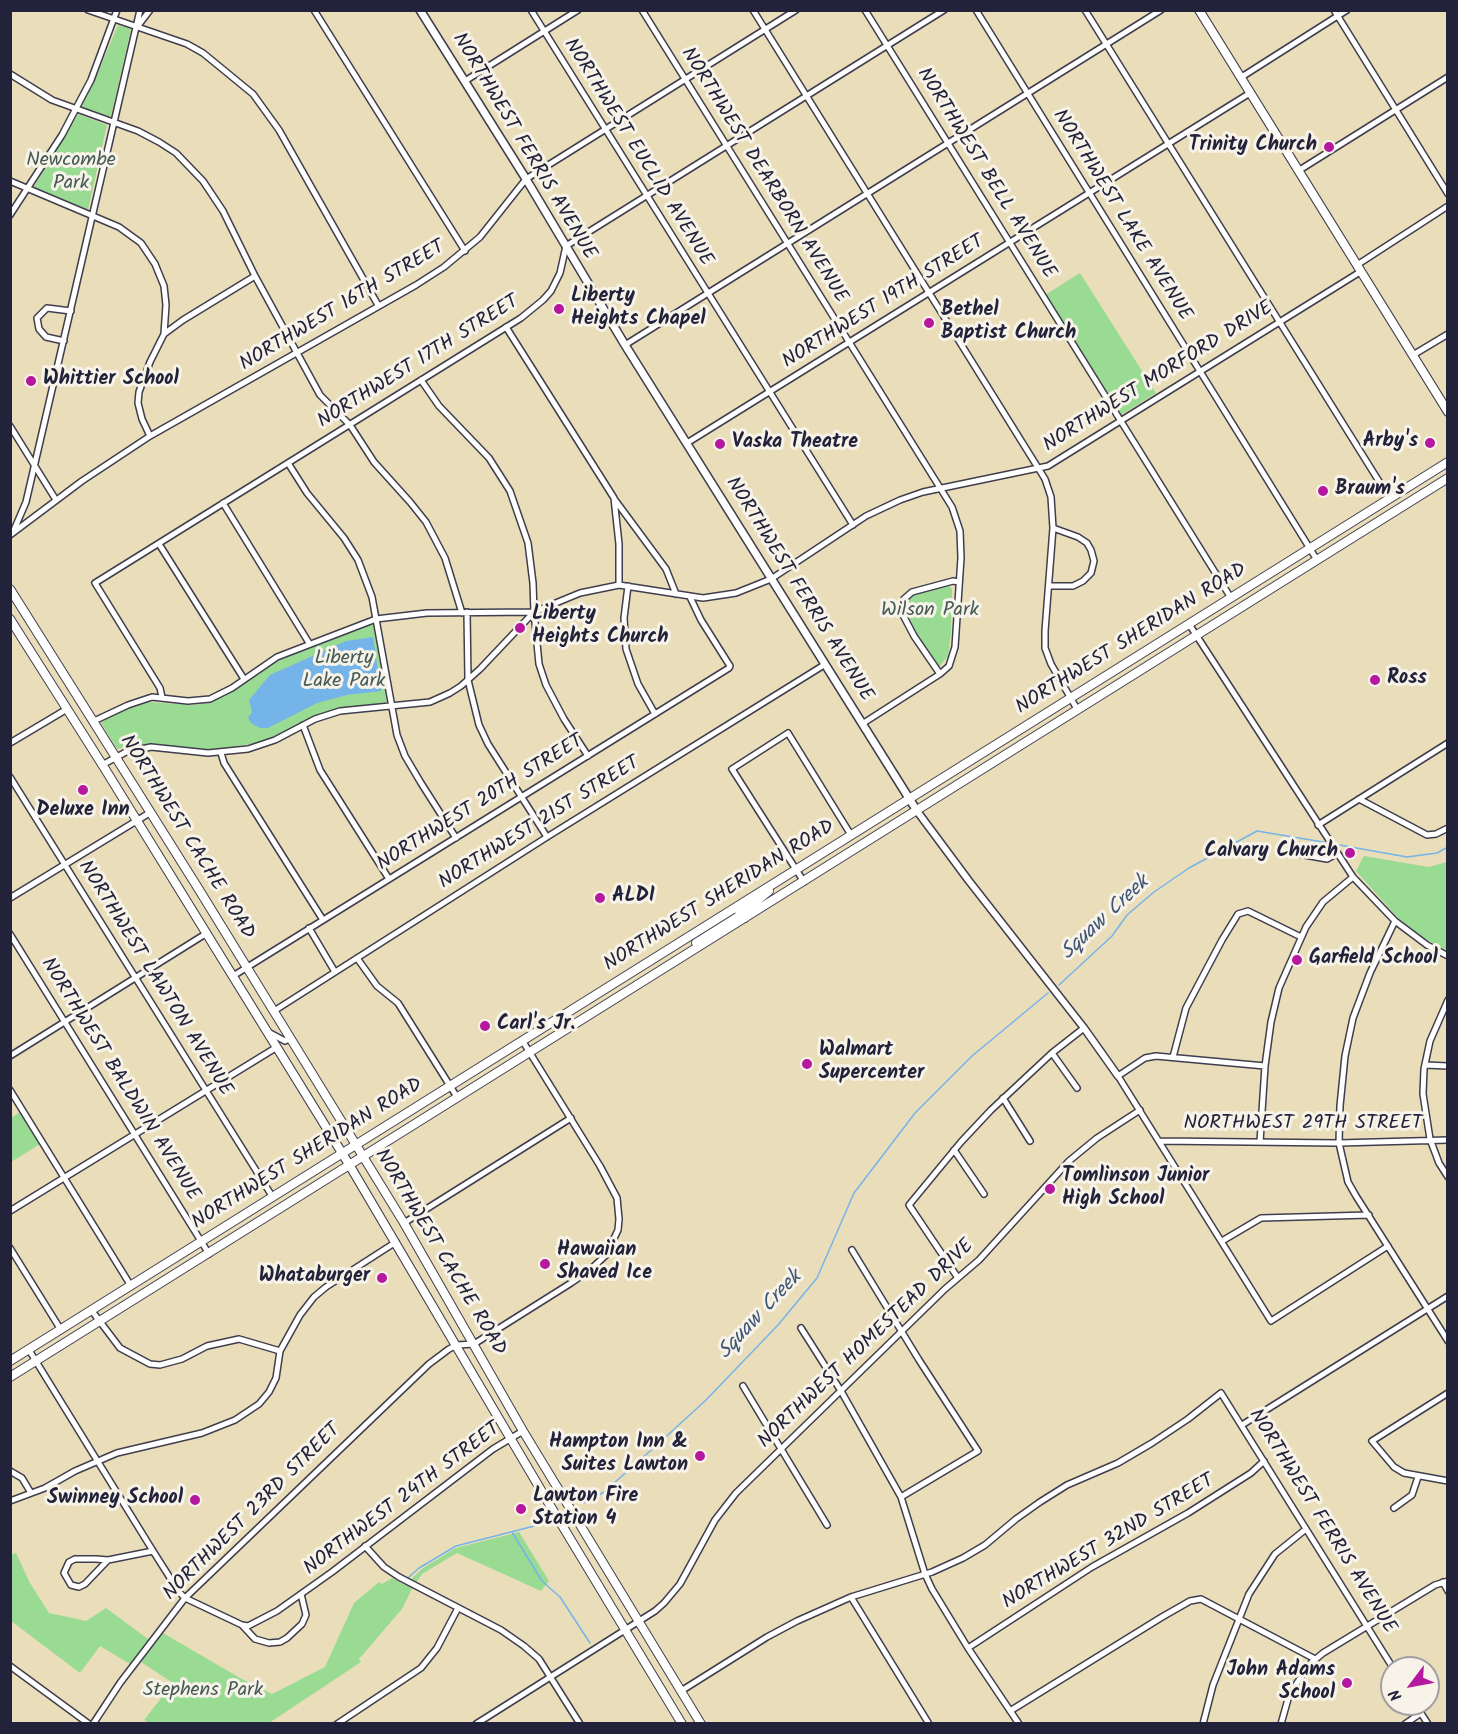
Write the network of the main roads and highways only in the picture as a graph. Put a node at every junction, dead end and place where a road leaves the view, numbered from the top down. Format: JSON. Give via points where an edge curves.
{"nodes":[{"id":1,"x":420,"y":10,"type":"edge"},
{"id":2,"x":1199,"y":10,"type":"edge"},
{"id":3,"x":1448,"y":412,"type":"edge"},
{"id":4,"x":1448,"y":462,"type":"edge"},
{"id":5,"x":1448,"y":478,"type":"edge"},
{"id":6,"x":10,"y":589,"type":"edge"},
{"id":7,"x":13,"y":597,"type":"edge"},
{"id":8,"x":10,"y":619,"type":"edge"},
{"id":9,"x":909,"y":799,"type":"junction"},
{"id":10,"x":917,"y":811,"type":"junction"},
{"id":11,"x":774,"y":882,"type":"junction"},
{"id":12,"x":738,"y":906,"type":"junction"},
{"id":13,"x":745,"y":919,"type":"junction"},
{"id":14,"x":683,"y":957,"type":"junction"},
{"id":15,"x":355,"y":1144,"type":"junction"},
{"id":16,"x":342,"y":1153,"type":"junction"},
{"id":17,"x":363,"y":1157,"type":"junction"},
{"id":18,"x":350,"y":1166,"type":"junction"},
{"id":19,"x":10,"y":1361,"type":"edge"},
{"id":20,"x":10,"y":1377,"type":"edge"},
{"id":21,"x":682,"y":1724,"type":"edge"},
{"id":22,"x":701,"y":1724,"type":"edge"}],
"edges":[{"from":1,"to":9,"type":"main road","name":"NORTHWEST FERRIS AVENUE"},
{"from":2,"to":3,"type":"main road"},
{"from":4,"to":9,"type":"main road","name":"NORTHWEST SHERIDAN ROAD"},
{"from":5,"to":10,"type":"main road","name":"NORTHWEST SHERIDAN ROAD"},
{"from":6,"to":7,"type":"main road","name":"NORTHWEST CACHE ROAD"},
{"from":7,"to":15,"type":"main road","name":"NORTHWEST CACHE ROAD","via":[[116,756]]},
{"from":8,"to":16,"type":"main road","name":"NORTHWEST CACHE ROAD"},
{"from":9,"to":10,"type":"main road","name":"NORTHWEST FERRIS AVENUE"},
{"from":9,"to":11,"type":"main road","name":"NORTHWEST SHERIDAN ROAD"},
{"from":10,"to":13,"type":"main road","name":"NORTHWEST SHERIDAN ROAD"},
{"from":11,"to":12,"type":"main road","name":"NORTHWEST SHERIDAN ROAD"},
{"from":11,"to":13,"type":"main road","via":[[767,893],[745,910]]},
{"from":12,"to":14,"type":"main road","via":[[740,915],[689,948]]},
{"from":12,"to":15,"type":"main road","name":"NORTHWEST SHERIDAN ROAD"},
{"from":13,"to":14,"type":"main road","name":"NORTHWEST SHERIDAN ROAD"},
{"from":14,"to":17,"type":"main road","name":"NORTHWEST SHERIDAN ROAD"},
{"from":15,"to":16,"type":"main road","name":"NORTHWEST SHERIDAN ROAD"},
{"from":15,"to":17,"type":"main road","name":"NORTHWEST CACHE ROAD"},
{"from":16,"to":18,"type":"main road","name":"NORTHWEST CACHE ROAD"},
{"from":16,"to":19,"type":"main road","name":"NORTHWEST SHERIDAN ROAD"},
{"from":17,"to":18,"type":"main road","name":"NORTHWEST SHERIDAN ROAD"},
{"from":17,"to":22,"type":"main road","name":"NORTHWEST CACHE ROAD"},
{"from":18,"to":20,"type":"main road","name":"NORTHWEST SHERIDAN ROAD"},
{"from":18,"to":21,"type":"main road","name":"NORTHWEST CACHE ROAD"}]}
